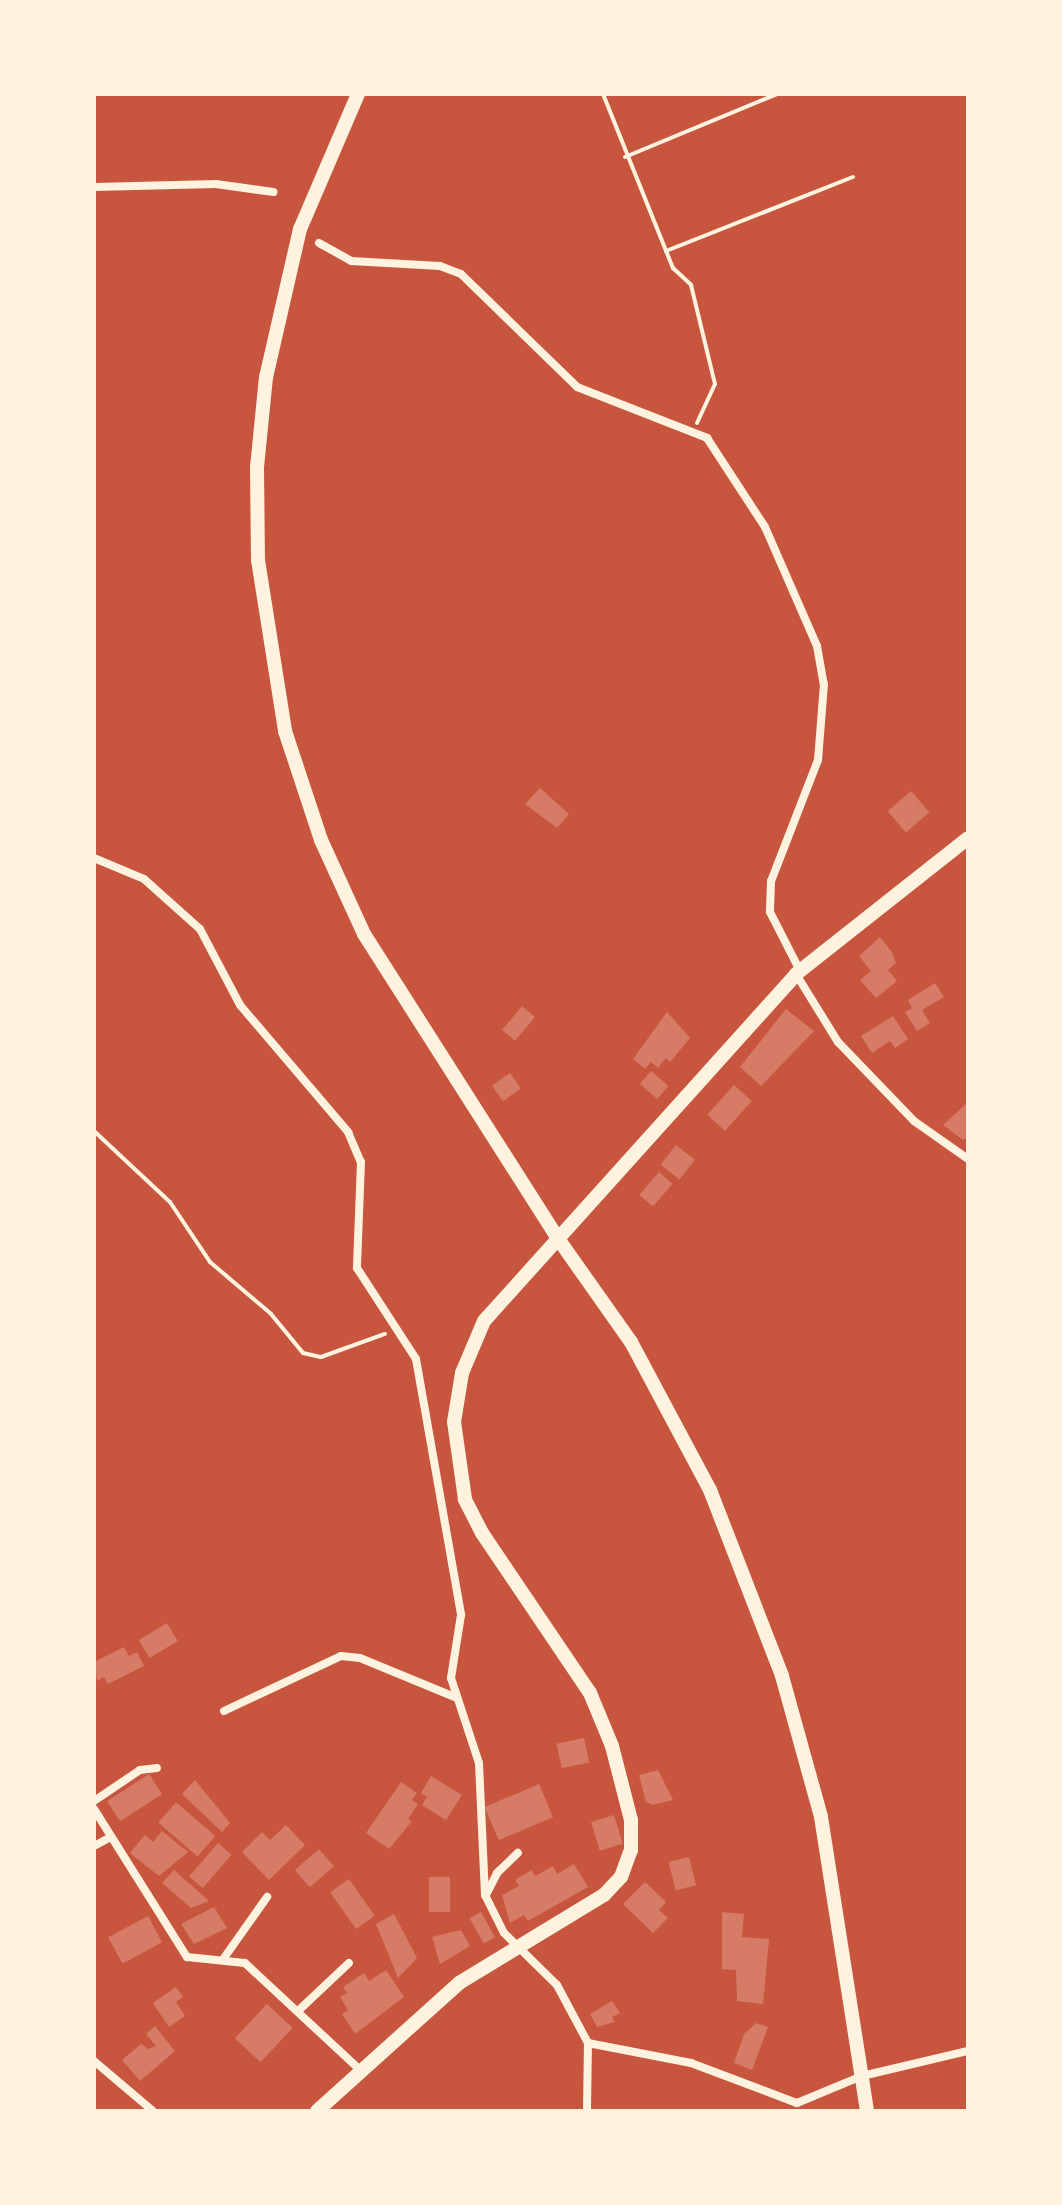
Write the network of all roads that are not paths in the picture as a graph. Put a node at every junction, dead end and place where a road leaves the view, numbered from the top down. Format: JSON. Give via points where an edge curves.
{"nodes":[{"id":1,"x":358,"y":94,"type":"edge"},
{"id":2,"x":94,"y":187,"type":"edge"},
{"id":3,"x":273,"y":192,"type":"dead end"},
{"id":4,"x":319,"y":243,"type":"dead end"},
{"id":5,"x":968,"y":838,"type":"edge"},
{"id":6,"x":94,"y":858,"type":"edge"},
{"id":7,"x":798,"y":972,"type":"junction"},
{"id":8,"x":968,"y":1159,"type":"edge"},
{"id":9,"x":559,"y":1240,"type":"junction"},
{"id":10,"x":457,"y":1698,"type":"junction"},
{"id":11,"x":224,"y":1711,"type":"dead end"},
{"id":12,"x":157,"y":1768,"type":"dead end"},
{"id":13,"x":94,"y":1801,"type":"edge"},
{"id":14,"x":94,"y":1809,"type":"edge"},
{"id":15,"x":111,"y":1837,"type":"junction"},
{"id":16,"x":94,"y":1846,"type":"edge"},
{"id":17,"x":518,"y":1853,"type":"dead end"},
{"id":18,"x":485,"y":1895,"type":"junction"},
{"id":19,"x":267,"y":1897,"type":"dead end"},
{"id":20,"x":519,"y":1946,"type":"junction"},
{"id":21,"x":224,"y":1958,"type":"junction"},
{"id":22,"x":349,"y":1963,"type":"dead end"},
{"id":23,"x":298,"y":2011,"type":"junction"},
{"id":24,"x":588,"y":2043,"type":"junction"},
{"id":25,"x":968,"y":2051,"type":"edge"},
{"id":26,"x":94,"y":2061,"type":"edge"},
{"id":27,"x":360,"y":2070,"type":"junction"},
{"id":28,"x":862,"y":2076,"type":"junction"},
{"id":29,"x":796,"y":2107,"type":"edge"},
{"id":30,"x":153,"y":2111,"type":"edge"},
{"id":31,"x":317,"y":2111,"type":"edge"},
{"id":32,"x":587,"y":2111,"type":"edge"},
{"id":33,"x":867,"y":2111,"type":"edge"}],
"edges":[{"from":1,"to":9,"type":"main road","via":[[300,229],[266,377],[257,498],[269,649],[294,758],[321,840],[364,934]]},
{"from":2,"to":3,"type":"street","via":[[189,183]]},
{"from":4,"to":7,"type":"street","via":[[351,261],[440,266],[461,274],[577,387],[707,438],[765,527],[817,646],[824,684],[818,760],[771,881],[770,912]]},
{"from":5,"to":7,"type":"main road"},
{"from":6,"to":10,"type":"street","via":[[144,879],[200,929],[240,1005],[348,1132],[361,1162],[357,1268],[393,1331],[416,1359],[461,1615],[451,1678]]},
{"from":7,"to":8,"type":"street","via":[[838,1042],[914,1121]]},
{"from":7,"to":9,"type":"main road"},
{"from":9,"to":20,"type":"main road","via":[[484,1321],[462,1373],[454,1422],[456,1463],[465,1499],[482,1533],[590,1693],[612,1746],[631,1820],[631,1850],[621,1877],[604,1895]]},
{"from":9,"to":28,"type":"main road","via":[[631,1342],[670,1411],[710,1490],[782,1676],[821,1817]]},
{"from":10,"to":11,"type":"street","via":[[360,1658],[341,1656]]},
{"from":10,"to":18,"type":"street","via":[[479,1763]]},
{"from":12,"to":13,"type":"street","via":[[140,1770]]},
{"from":14,"to":15,"type":"street"},
{"from":15,"to":16,"type":"street"},
{"from":15,"to":21,"type":"street","via":[[187,1957]]},
{"from":17,"to":18,"type":"street","via":[[497,1873]]},
{"from":18,"to":20,"type":"street","via":[[504,1933]]},
{"from":19,"to":21,"type":"street"},
{"from":20,"to":24,"type":"street","via":[[557,1985]]},
{"from":20,"to":27,"type":"main road","via":[[459,1983]]},
{"from":21,"to":23,"type":"street","via":[[245,1963]]},
{"from":22,"to":23,"type":"street"},
{"from":23,"to":27,"type":"street"},
{"from":24,"to":29,"type":"street","via":[[691,2063]]},
{"from":24,"to":32,"type":"street"},
{"from":25,"to":28,"type":"street"},
{"from":26,"to":30,"type":"street"},
{"from":27,"to":31,"type":"main road"},
{"from":28,"to":29,"type":"street"},
{"from":28,"to":33,"type":"main road"}]}
